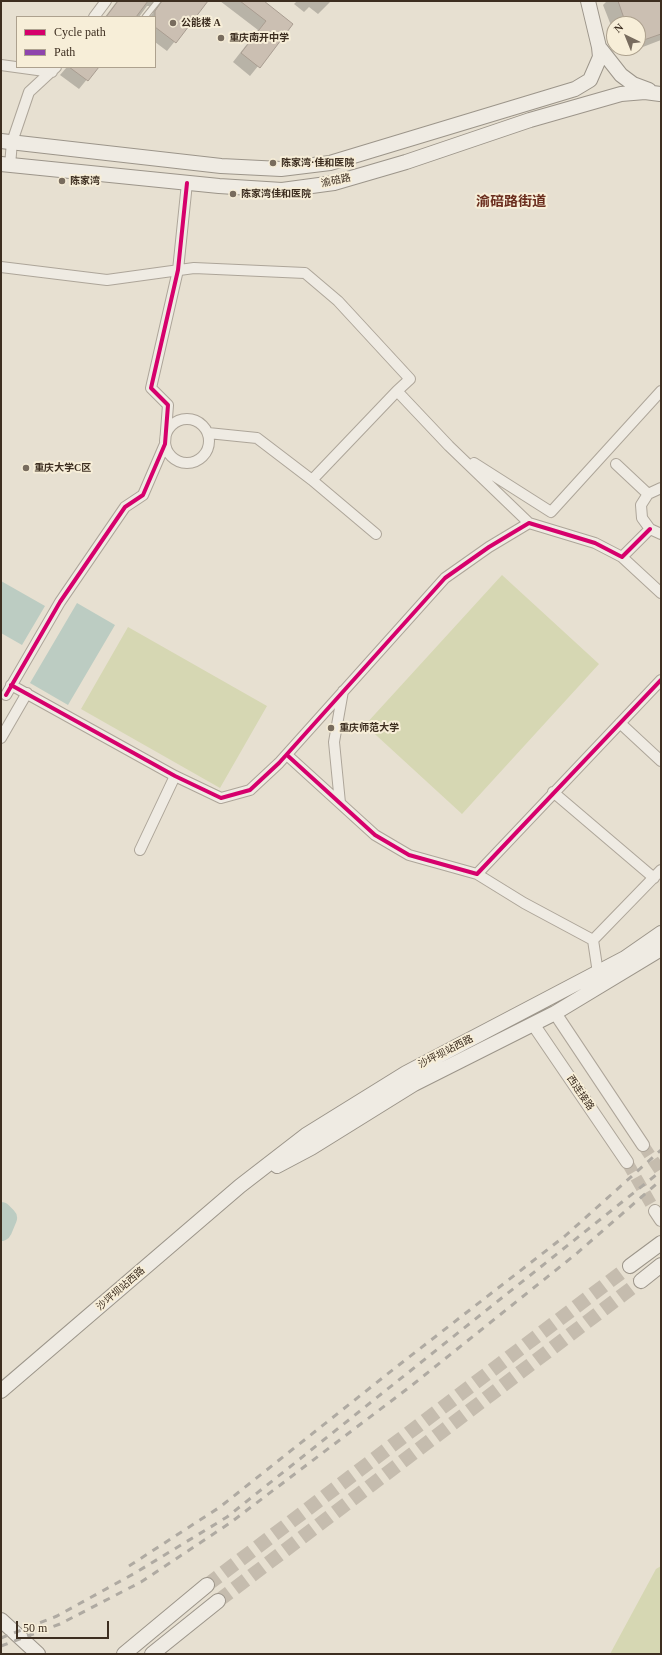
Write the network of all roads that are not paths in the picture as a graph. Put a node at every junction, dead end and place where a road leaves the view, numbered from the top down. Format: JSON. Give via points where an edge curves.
{"nodes":[{"id":1,"x":106,"y":1,"type":"edge"},
{"id":2,"x":158,"y":1,"type":"edge"},
{"id":3,"x":588,"y":1,"type":"edge"},
{"id":4,"x":95,"y":16,"type":"edge"},
{"id":5,"x":146,"y":16,"type":"edge"},
{"id":6,"x":599,"y":47,"type":"junction"},
{"id":7,"x":1,"y":65,"type":"edge"},
{"id":8,"x":16,"y":66,"type":"edge"},
{"id":9,"x":33,"y":68,"type":"edge"},
{"id":10,"x":54,"y":70,"type":"edge"},
{"id":11,"x":661,"y":95,"type":"edge"},
{"id":12,"x":6,"y":142,"type":"edge"},
{"id":13,"x":6,"y":164,"type":"edge"},
{"id":14,"x":187,"y":183,"type":"junction"},
{"id":15,"x":1,"y":267,"type":"edge"},
{"id":16,"x":178,"y":270,"type":"junction"},
{"id":17,"x":661,"y":391,"type":"edge"},
{"id":18,"x":397,"y":392,"type":"junction"},
{"id":19,"x":208,"y":433,"type":"junction"},
{"id":20,"x":165,"y":444,"type":"junction"},
{"id":21,"x":449,"y":446,"type":"junction"},
{"id":22,"x":616,"y":464,"type":"dead end"},
{"id":23,"x":312,"y":480,"type":"junction"},
{"id":24,"x":661,"y":488,"type":"edge"},
{"id":25,"x":648,"y":494,"type":"junction"},
{"id":26,"x":530,"y":523,"type":"junction"},
{"id":27,"x":650,"y":529,"type":"junction"},
{"id":28,"x":376,"y":534,"type":"dead end"},
{"id":29,"x":661,"y":534,"type":"edge"},
{"id":30,"x":622,"y":557,"type":"junction"},
{"id":31,"x":661,"y":593,"type":"edge"},
{"id":32,"x":661,"y":680,"type":"edge"},
{"id":33,"x":11,"y":684,"type":"junction"},
{"id":34,"x":343,"y":692,"type":"junction"},
{"id":35,"x":4,"y":693,"type":"edge"},
{"id":36,"x":27,"y":693,"type":"junction"},
{"id":37,"x":12,"y":719,"type":"junction"},
{"id":38,"x":620,"y":723,"type":"junction"},
{"id":39,"x":1,"y":730,"type":"edge"},
{"id":40,"x":1,"y":738,"type":"edge"},
{"id":41,"x":287,"y":755,"type":"junction"},
{"id":42,"x":661,"y":761,"type":"edge"},
{"id":43,"x":175,"y":776,"type":"junction"},
{"id":44,"x":553,"y":792,"type":"junction"},
{"id":45,"x":340,"y":803,"type":"junction"},
{"id":46,"x":140,"y":850,"type":"dead end"},
{"id":47,"x":477,"y":874,"type":"junction"},
{"id":48,"x":657,"y":874,"type":"edge"},
{"id":49,"x":661,"y":933,"type":"edge"},
{"id":50,"x":593,"y":940,"type":"junction"},
{"id":51,"x":661,"y":949,"type":"edge"},
{"id":52,"x":598,"y":973,"type":"junction"},
{"id":53,"x":555,"y":1013,"type":"junction"},
{"id":54,"x":533,"y":1024,"type":"junction"},
{"id":55,"x":643,"y":1145,"type":"tunnel mouth"},
{"id":56,"x":627,"y":1162,"type":"tunnel mouth"},
{"id":57,"x":240,"y":1186,"type":"junction"},
{"id":58,"x":661,"y":1243,"type":"edge"},
{"id":59,"x":661,"y":1265,"type":"edge"},
{"id":60,"x":630,"y":1266,"type":"tunnel mouth"},
{"id":61,"x":641,"y":1281,"type":"tunnel mouth"},
{"id":62,"x":1,"y":1391,"type":"edge"},
{"id":63,"x":207,"y":1585,"type":"tunnel mouth"},
{"id":64,"x":218,"y":1601,"type":"tunnel mouth"},
{"id":65,"x":1,"y":1620,"type":"edge"},
{"id":66,"x":38,"y":1654,"type":"edge"},
{"id":67,"x":124,"y":1654,"type":"edge"},
{"id":68,"x":152,"y":1654,"type":"edge"}],
"edges":[{"from":1,"to":4,"type":"street"},
{"from":2,"to":5,"type":"lane"},
{"from":3,"to":6,"type":"main road"},
{"from":6,"to":11,"type":"main road","via":[[621,75],[633,84]]},
{"from":6,"to":12,"type":"main road","name":"渝碚路","via":[[600,57],[590,80],[575,89],[330,163],[281,169],[228,166]]},
{"from":7,"to":8,"type":"street"},
{"from":9,"to":10,"type":"street"},
{"from":10,"to":12,"type":"street","via":[[29,92]]},
{"from":11,"to":14,"type":"main road","name":"渝碚路","via":[[645,92],[621,94],[530,120],[406,162],[334,183],[282,190]]},
{"from":12,"to":13,"type":"street"},
{"from":13,"to":14,"type":"main road","name":"渝碚路"},
{"from":14,"to":16,"type":"street"},
{"from":15,"to":16,"type":"street","via":[[107,280]]},
{"from":16,"to":18,"type":"street","via":[[194,268],[305,272],[338,301],[410,379]]},
{"from":16,"to":20,"type":"street","via":[[151,388],[168,405]]},
{"from":17,"to":21,"type":"street","via":[[551,512]]},
{"from":18,"to":21,"type":"street"},
{"from":18,"to":23,"type":"street"},
{"from":19,"to":20,"type":"street","via":[[199,422],[185,418],[171,425],[167,431]]},
{"from":19,"to":20,"type":"street","via":[[210,441],[204,455],[192,463],[184,463],[171,457]]},
{"from":19,"to":23,"type":"street","via":[[257,438]]},
{"from":20,"to":33,"type":"street","via":[[143,495],[125,507],[60,602]]},
{"from":21,"to":26,"type":"street"},
{"from":22,"to":25,"type":"street"},
{"from":23,"to":28,"type":"street"},
{"from":24,"to":25,"type":"street"},
{"from":25,"to":27,"type":"street","via":[[641,505],[642,518]]},
{"from":26,"to":30,"type":"street","via":[[596,544]]},
{"from":26,"to":34,"type":"street","via":[[489,547],[445,578]]},
{"from":27,"to":29,"type":"street"},
{"from":27,"to":30,"type":"street"},
{"from":30,"to":31,"type":"street"},
{"from":32,"to":38,"type":"street"},
{"from":33,"to":35,"type":"street"},
{"from":33,"to":36,"type":"street"},
{"from":34,"to":41,"type":"street"},
{"from":34,"to":45,"type":"street","via":[[334,742]]},
{"from":35,"to":37,"type":"street","via":[[13,707]]},
{"from":36,"to":37,"type":"street"},
{"from":36,"to":43,"type":"street"},
{"from":37,"to":39,"type":"street"},
{"from":37,"to":40,"type":"street"},
{"from":38,"to":42,"type":"street"},
{"from":38,"to":44,"type":"street"},
{"from":41,"to":43,"type":"street","via":[[250,790],[221,798]]},
{"from":41,"to":45,"type":"street"},
{"from":43,"to":46,"type":"street"},
{"from":44,"to":47,"type":"street"},
{"from":44,"to":48,"type":"street"},
{"from":45,"to":47,"type":"street","via":[[375,835],[409,855]]},
{"from":47,"to":50,"type":"street"},
{"from":48,"to":50,"type":"street"},
{"from":49,"to":52,"type":"main road","name":"沙坪坝站西路"},
{"from":50,"to":52,"type":"street"},
{"from":51,"to":53,"type":"main road","name":"沙坪坝站西路"},
{"from":52,"to":57,"type":"main road","name":"沙坪坝站西路","via":[[406,1073],[306,1135]]},
{"from":53,"to":54,"type":"main road","name":"沙坪坝站西路"},
{"from":53,"to":55,"type":"street"},
{"from":54,"to":56,"type":"street","name":"西连接路"},
{"from":54,"to":57,"type":"main road","name":"沙坪坝站西路","via":[[414,1084],[311,1148]]},
{"from":57,"to":62,"type":"main road","name":"沙坪坝站西路"},
{"from":58,"to":60,"type":"main road"},
{"from":59,"to":61,"type":"main road"},
{"from":63,"to":67,"type":"main road"},
{"from":64,"to":68,"type":"main road"},
{"from":65,"to":66,"type":"main road"}]}
